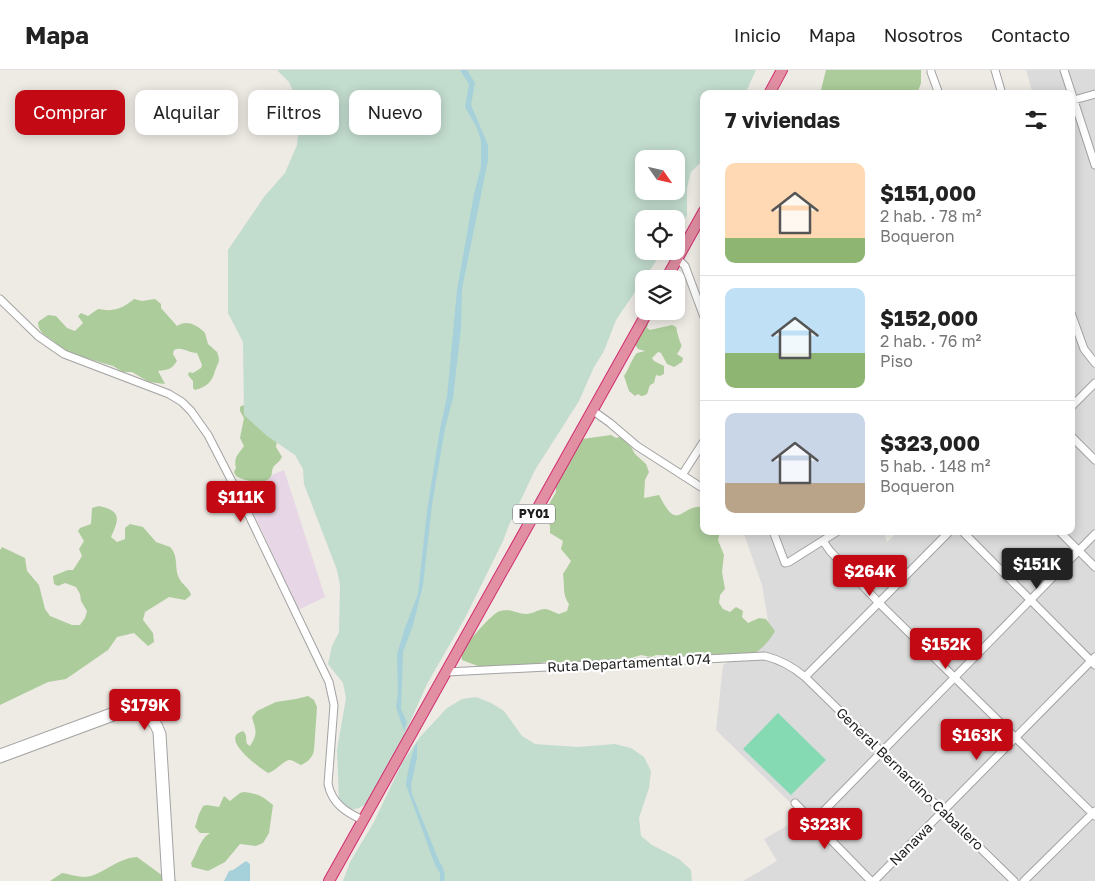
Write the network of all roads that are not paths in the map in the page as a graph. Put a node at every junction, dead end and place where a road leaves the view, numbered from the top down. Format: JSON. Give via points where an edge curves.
{"nodes":[{"id":1,"x":782,"y":70,"type":"edge"},
{"id":2,"x":995,"y":70,"type":"edge"},
{"id":3,"x":1064,"y":70,"type":"edge"},
{"id":4,"x":932,"y":72,"type":"dead end"},
{"id":5,"x":771,"y":90,"type":"edge"},
{"id":6,"x":938,"y":90,"type":"edge"},
{"id":7,"x":1001,"y":90,"type":"edge"},
{"id":8,"x":1071,"y":90,"type":"edge"},
{"id":9,"x":1095,"y":94,"type":"edge"},
{"id":10,"x":1075,"y":100,"type":"edge"},
{"id":11,"x":1075,"y":103,"type":"edge"},
{"id":12,"x":1095,"y":165,"type":"edge"},
{"id":13,"x":700,"y":217,"type":"edge"},
{"id":14,"x":685,"y":245,"type":"edge"},
{"id":15,"x":680,"y":260,"type":"edge"},
{"id":16,"x":0,"y":299,"type":"edge"},
{"id":17,"x":700,"y":305,"type":"edge"},
{"id":18,"x":643,"y":320,"type":"edge"},
{"id":19,"x":1075,"y":324,"type":"edge"},
{"id":20,"x":1095,"y":363,"type":"edge"},
{"id":21,"x":1095,"y":383,"type":"edge"},
{"id":22,"x":1075,"y":404,"type":"edge"},
{"id":23,"x":592,"y":410,"type":"junction"},
{"id":24,"x":1075,"y":440,"type":"edge"},
{"id":25,"x":700,"y":447,"type":"edge"},
{"id":26,"x":1095,"y":460,"type":"edge"},
{"id":27,"x":682,"y":475,"type":"junction"},
{"id":28,"x":700,"y":486,"type":"edge"},
{"id":29,"x":1095,"y":534,"type":"edge"},
{"id":30,"x":774,"y":535,"type":"edge"},
{"id":31,"x":832,"y":535,"type":"edge"},
{"id":32,"x":946,"y":535,"type":"edge"},
{"id":33,"x":966,"y":535,"type":"edge"},
{"id":34,"x":1063,"y":535,"type":"edge"},
{"id":35,"x":823,"y":541,"type":"junction"},
{"id":36,"x":1078,"y":551,"type":"junction"},
{"id":37,"x":1095,"y":567,"type":"edge"},
{"id":38,"x":1031,"y":599,"type":"junction"},
{"id":39,"x":878,"y":603,"type":"junction"},
{"id":40,"x":1094,"y":661,"type":"edge"},
{"id":41,"x":446,"y":672,"type":"junction"},
{"id":42,"x":805,"y":677,"type":"junction"},
{"id":43,"x":954,"y":678,"type":"junction"},
{"id":44,"x":1015,"y":738,"type":"junction"},
{"id":45,"x":882,"y":752,"type":"junction"},
{"id":46,"x":0,"y":754,"type":"edge"},
{"id":47,"x":0,"y":759,"type":"edge"},
{"id":48,"x":795,"y":804,"type":"dead end"},
{"id":49,"x":943,"y":812,"type":"junction"},
{"id":50,"x":1094,"y":813,"type":"edge"},
{"id":51,"x":363,"y":820,"type":"junction"},
{"id":52,"x":813,"y":822,"type":"junction"},
{"id":53,"x":166,"y":881,"type":"edge"},
{"id":54,"x":171,"y":881,"type":"edge"},
{"id":55,"x":329,"y":881,"type":"edge"},
{"id":56,"x":872,"y":881,"type":"edge"},
{"id":57,"x":1014,"y":881,"type":"edge"},
{"id":58,"x":1024,"y":881,"type":"edge"}],
"edges":[{"from":1,"to":5,"type":"highway"},
{"from":2,"to":7,"type":"street"},
{"from":3,"to":8,"type":"street"},
{"from":4,"to":6,"type":"street"},
{"from":9,"to":10,"type":"street"},
{"from":11,"to":12,"type":"street"},
{"from":13,"to":14,"type":"highway"},
{"from":15,"to":17,"type":"street"},
{"from":16,"to":51,"type":"street","via":[[54,348],[169,394],[182,402],[200,422],[244,505],[329,682],[334,705],[330,794],[344,810]]},
{"from":18,"to":23,"type":"highway","number":"PY01"},
{"from":19,"to":20,"type":"street"},
{"from":21,"to":22,"type":"street"},
{"from":23,"to":27,"type":"street","via":[[637,446]]},
{"from":23,"to":41,"type":"highway","number":"PY01"},
{"from":24,"to":26,"type":"street"},
{"from":25,"to":27,"type":"street"},
{"from":27,"to":28,"type":"street"},
{"from":29,"to":36,"type":"street"},
{"from":30,"to":35,"type":"street","via":[[785,563]]},
{"from":31,"to":35,"type":"street"},
{"from":32,"to":39,"type":"street"},
{"from":33,"to":38,"type":"street"},
{"from":34,"to":36,"type":"street"},
{"from":35,"to":39,"type":"street"},
{"from":36,"to":37,"type":"street"},
{"from":36,"to":38,"type":"street"},
{"from":38,"to":40,"type":"street"},
{"from":38,"to":43,"type":"street"},
{"from":39,"to":42,"type":"street"},
{"from":39,"to":43,"type":"street"},
{"from":40,"to":44,"type":"street","name":"Nanawa"},
{"from":41,"to":42,"type":"street","name":"Ruta Departamental 074","via":[[765,656],[787,663]]},
{"from":41,"to":51,"type":"highway","number":"PY01"},
{"from":42,"to":45,"type":"street","name":"General Bernardino Caballero"},
{"from":43,"to":44,"type":"street"},
{"from":43,"to":45,"type":"street"},
{"from":44,"to":49,"type":"street","name":"Nanawa"},
{"from":44,"to":50,"type":"street"},
{"from":45,"to":49,"type":"street","name":"General Bernardino Caballero"},
{"from":45,"to":52,"type":"street"},
{"from":46,"to":54,"type":"street","via":[[120,709],[132,707],[154,717],[162,734]]},
{"from":47,"to":53,"type":"street","via":[[119,715],[138,714],[150,720],[157,732]]},
{"from":48,"to":52,"type":"street"},
{"from":49,"to":56,"type":"street","name":"Nanawa"},
{"from":49,"to":57,"type":"street","name":"General Bernardino Caballero"},
{"from":50,"to":58,"type":"street"},
{"from":51,"to":55,"type":"highway","number":"PY01"},
{"from":52,"to":56,"type":"street"}]}
